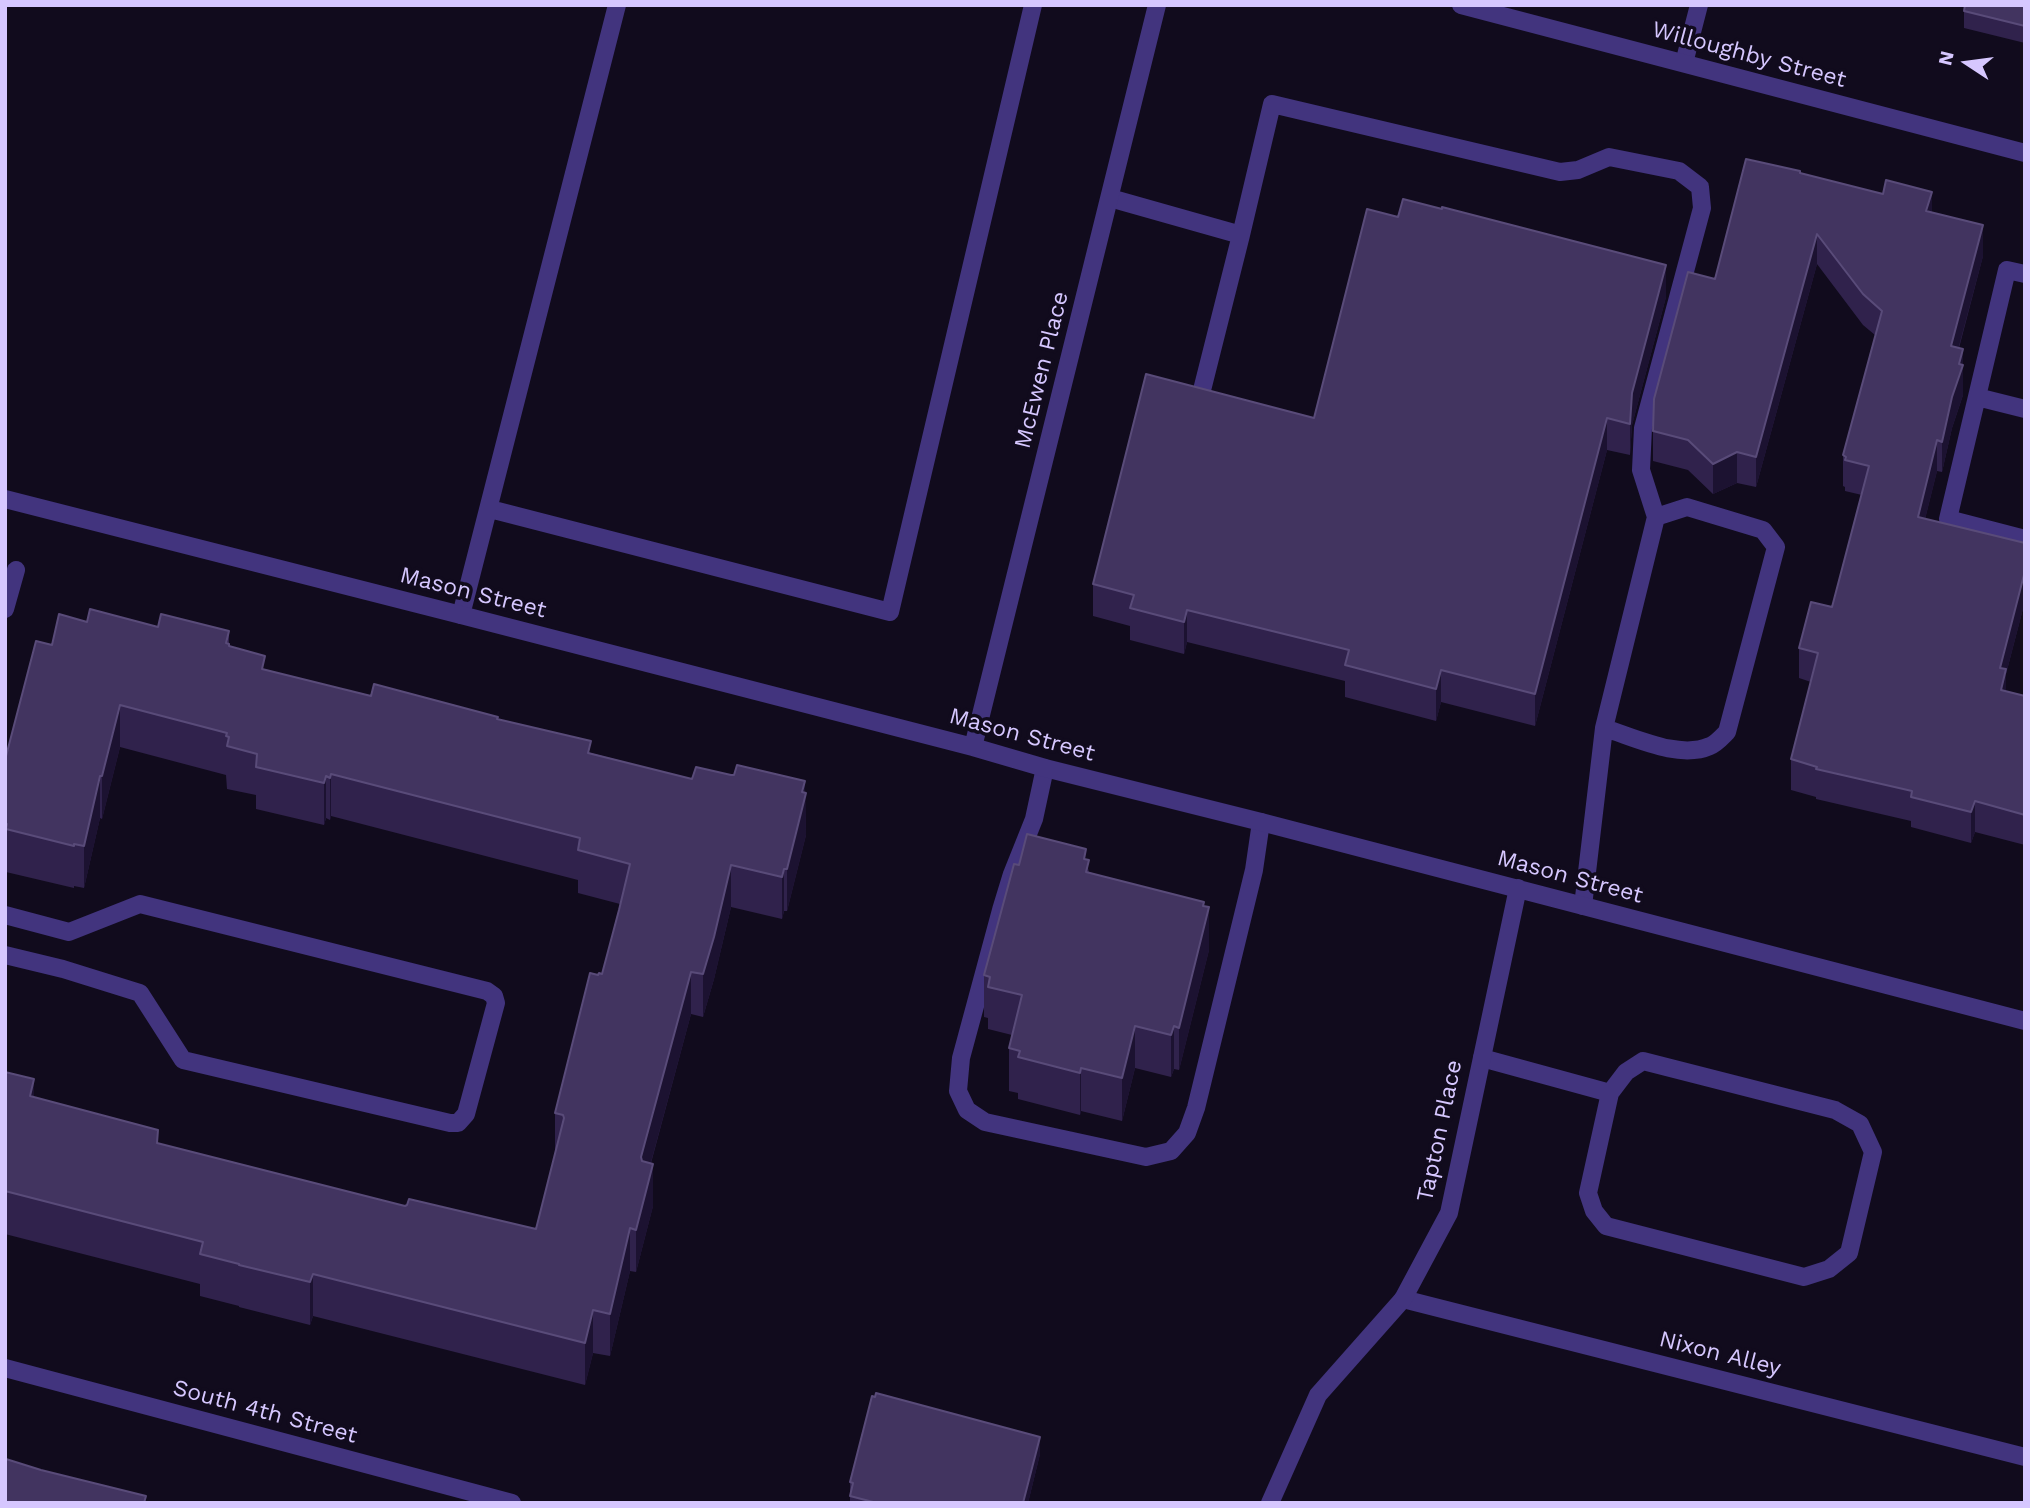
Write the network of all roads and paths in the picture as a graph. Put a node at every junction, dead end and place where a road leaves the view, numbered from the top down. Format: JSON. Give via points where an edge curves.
{"nodes":[{"id":1,"x":617,"y":5,"type":"edge"},
{"id":2,"x":1033,"y":5,"type":"edge"},
{"id":3,"x":1157,"y":5,"type":"edge"},
{"id":4,"x":1461,"y":5,"type":"edge"},
{"id":5,"x":1699,"y":5,"type":"edge"},
{"id":6,"x":1684,"y":64,"type":"junction"},
{"id":7,"x":2025,"y":153,"type":"edge"},
{"id":8,"x":1110,"y":198,"type":"junction"},
{"id":9,"x":1241,"y":235,"type":"junction"},
{"id":10,"x":2025,"y":274,"type":"edge"},
{"id":11,"x":1977,"y":397,"type":"junction"},
{"id":12,"x":1199,"y":401,"type":"edge"},
{"id":13,"x":2025,"y":409,"type":"edge"},
{"id":14,"x":5,"y":499,"type":"edge"},
{"id":15,"x":490,"y":509,"type":"junction"},
{"id":16,"x":1656,"y":517,"type":"junction"},
{"id":17,"x":2025,"y":539,"type":"edge"},
{"id":18,"x":16,"y":570,"type":"dead end"},
{"id":19,"x":5,"y":610,"type":"edge"},
{"id":20,"x":461,"y":615,"type":"junction"},
{"id":21,"x":1604,"y":728,"type":"junction"},
{"id":22,"x":973,"y":747,"type":"junction"},
{"id":23,"x":1045,"y":768,"type":"junction"},
{"id":24,"x":1262,"y":822,"type":"junction"},
{"id":25,"x":1518,"y":888,"type":"junction"},
{"id":26,"x":1583,"y":906,"type":"junction"},
{"id":27,"x":5,"y":915,"type":"edge"},
{"id":28,"x":5,"y":955,"type":"edge"},
{"id":29,"x":2025,"y":1021,"type":"edge"},
{"id":30,"x":1482,"y":1058,"type":"junction"},
{"id":31,"x":1611,"y":1093,"type":"junction"},
{"id":32,"x":1403,"y":1299,"type":"junction"},
{"id":33,"x":5,"y":1368,"type":"edge"},
{"id":34,"x":2025,"y":1457,"type":"edge"},
{"id":35,"x":512,"y":1503,"type":"edge"},
{"id":36,"x":1269,"y":1503,"type":"edge"}],
"edges":[{"from":1,"to":15,"type":"street"},
{"from":2,"to":15,"type":"street","via":[[890,612]]},
{"from":3,"to":8,"type":"street","name":"McEwen Place"},
{"from":4,"to":6,"type":"street","name":"Willoughby Street"},
{"from":5,"to":6,"type":"street"},
{"from":6,"to":7,"type":"street","name":"Willoughby Street"},
{"from":8,"to":9,"type":"street"},
{"from":8,"to":22,"type":"street","name":"McEwen Place"},
{"from":9,"to":12,"type":"street"},
{"from":9,"to":16,"type":"street","via":[[1272,104],[1560,172],[1609,158],[1679,171],[1700,187],[1702,208],[1643,428],[1641,470]]},
{"from":10,"to":11,"type":"street","via":[[2007,270]]},
{"from":11,"to":13,"type":"street"},
{"from":11,"to":17,"type":"street","via":[[1948,519]]},
{"from":14,"to":20,"type":"street","name":"Mason Street"},
{"from":15,"to":20,"type":"street"},
{"from":16,"to":21,"type":"street"},
{"from":16,"to":21,"type":"street","via":[[1686,507],[1763,530],[1776,547],[1727,732],[1711,746],[1674,750]]},
{"from":18,"to":19,"type":"street"},
{"from":20,"to":22,"type":"street","name":"Mason Street"},
{"from":21,"to":26,"type":"street"},
{"from":22,"to":23,"type":"street","name":"Mason Street"},
{"from":23,"to":24,"type":"street","name":"Mason Street"},
{"from":23,"to":24,"type":"street","via":[[1034,820],[1000,910],[961,1058],[958,1091],[967,1110],[985,1122],[1146,1157],[1171,1151],[1187,1133],[1196,1108]]},
{"from":24,"to":25,"type":"street","name":"Mason Street"},
{"from":25,"to":26,"type":"street","name":"Mason Street"},
{"from":25,"to":30,"type":"street","name":"Tapton Place"},
{"from":26,"to":29,"type":"street","name":"Mason Street"},
{"from":27,"to":28,"type":"street","via":[[69,932],[140,904],[487,991],[496,1003],[466,1114],[458,1123],[450,1123],[183,1060],[140,993]]},
{"from":30,"to":31,"type":"street"},
{"from":30,"to":32,"type":"street","name":"Tapton Place","via":[[1449,1213]]},
{"from":31,"to":31,"type":"street","via":[[1626,1072],[1643,1061],[1835,1110],[1860,1124],[1873,1152],[1849,1253],[1829,1269],[1804,1278],[1606,1226],[1594,1212],[1588,1193]]},
{"from":32,"to":34,"type":"street","name":"Nixon Alley"},
{"from":32,"to":36,"type":"street","name":"Tapton Place","via":[[1318,1395]]},
{"from":33,"to":35,"type":"street","name":"South 4th Street"}]}
